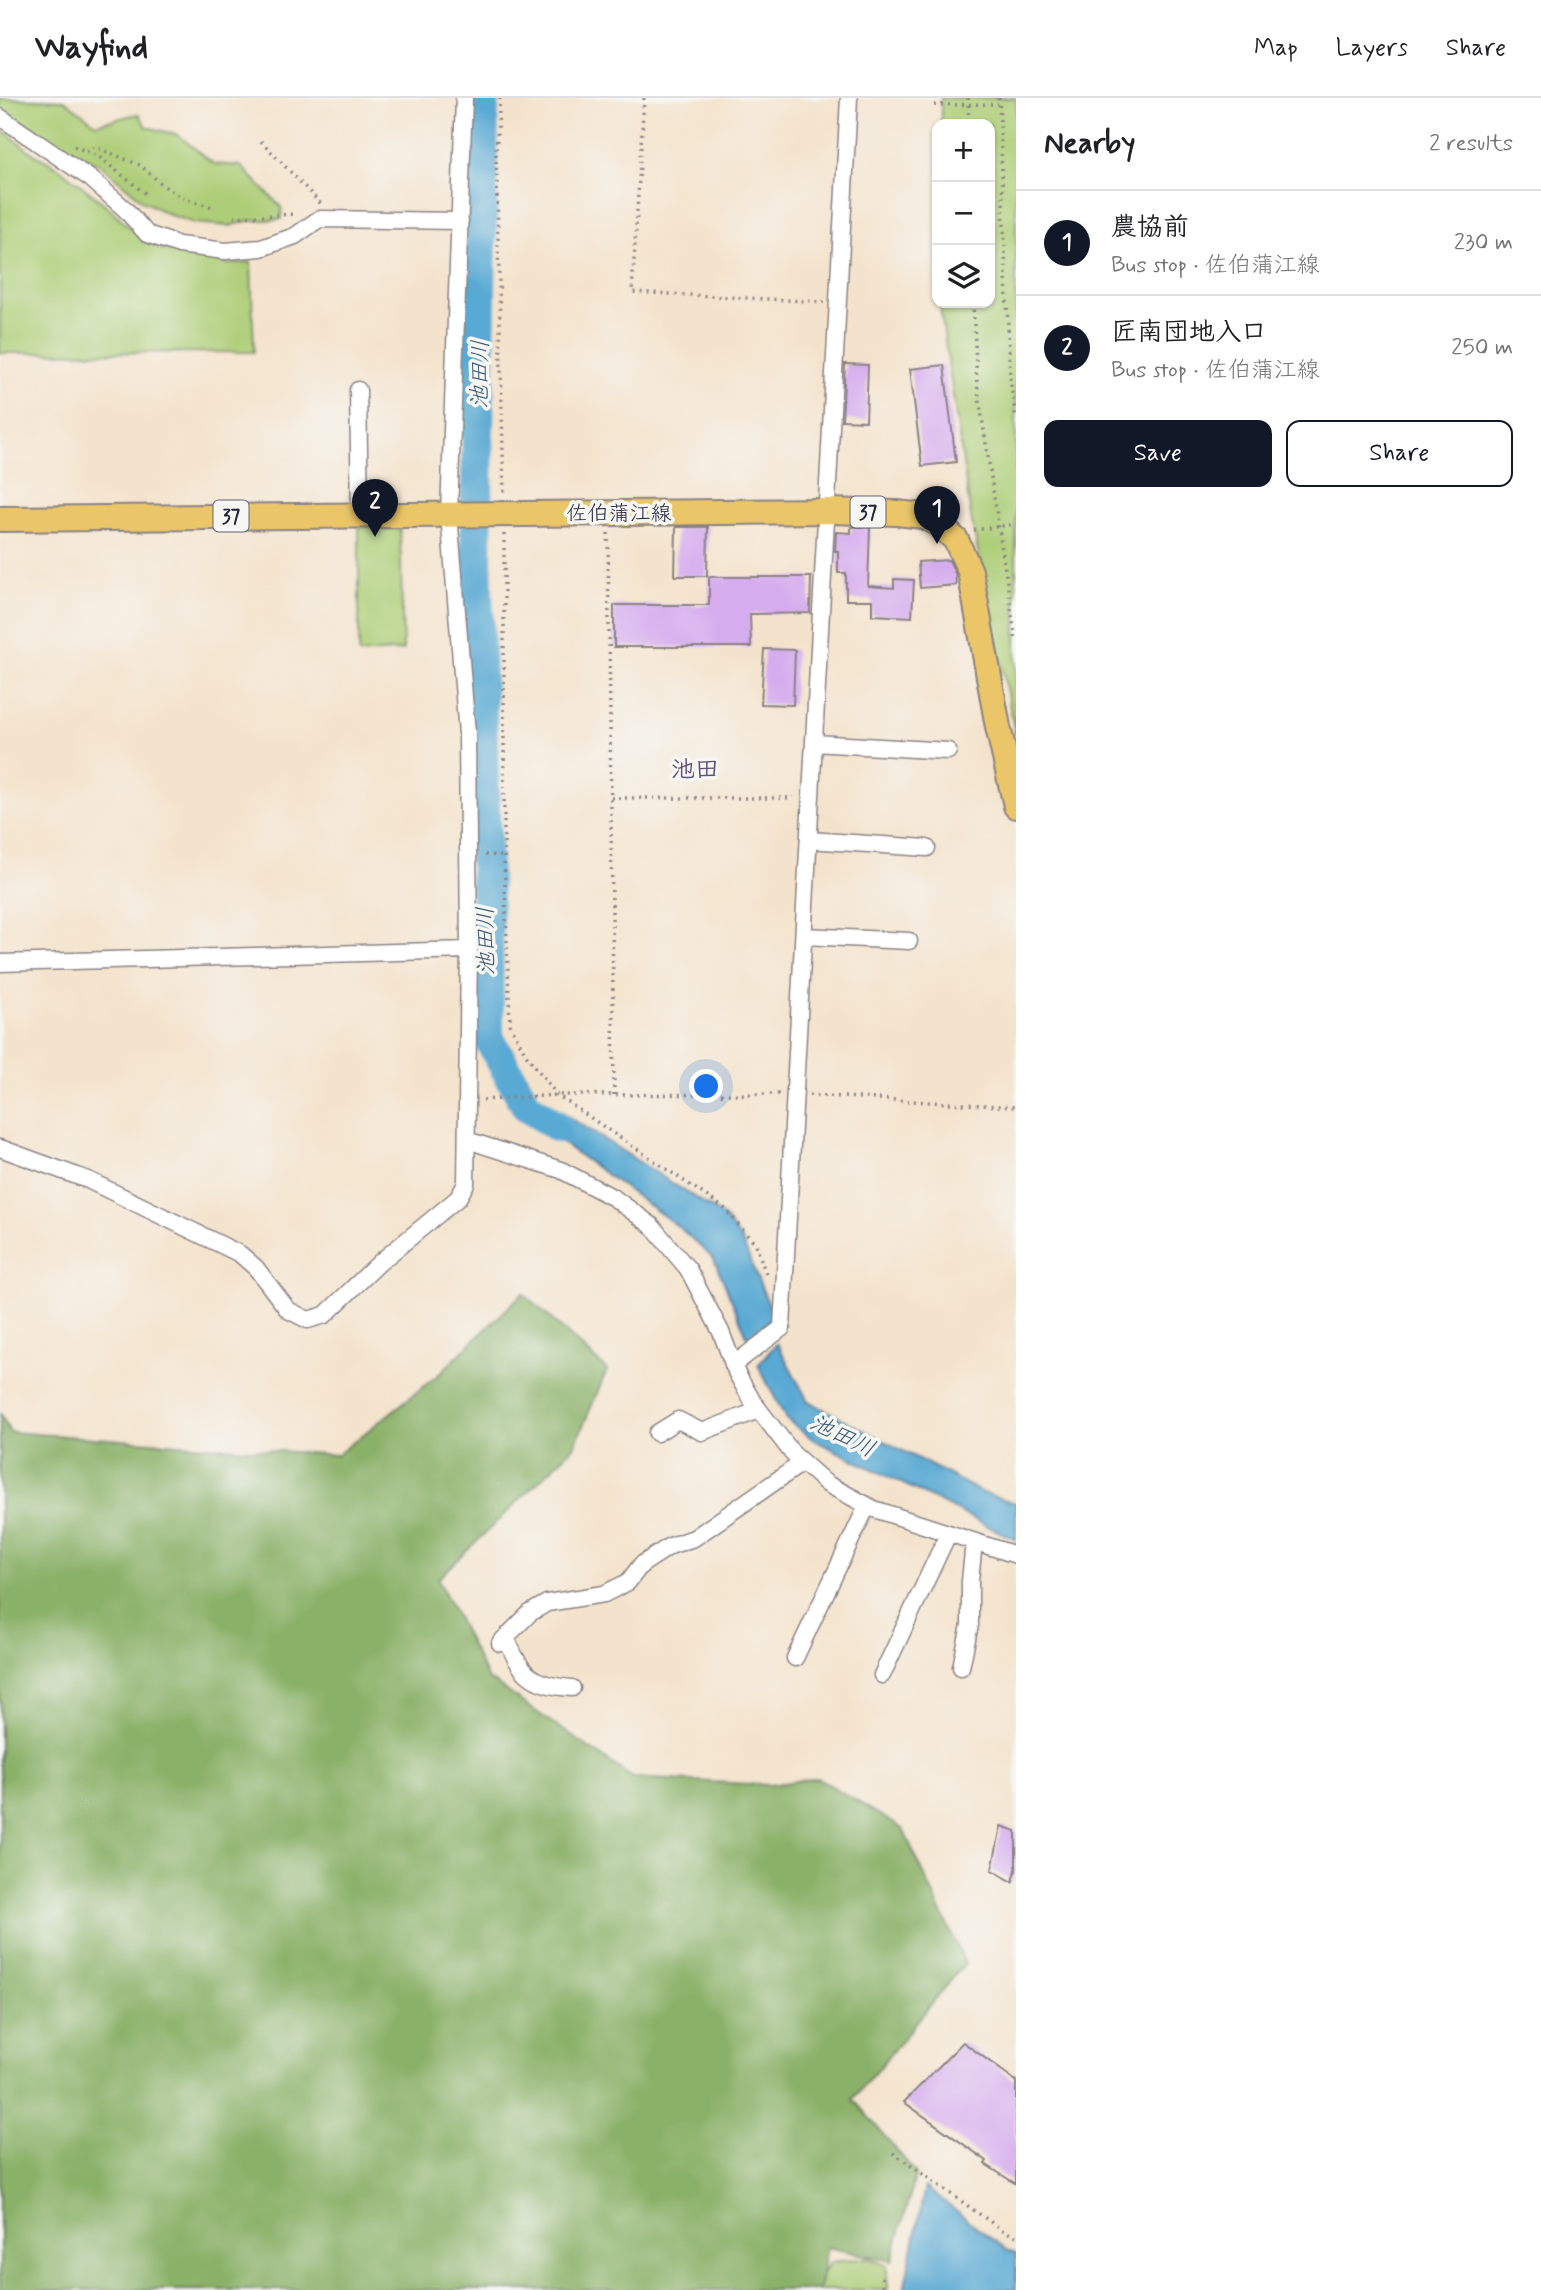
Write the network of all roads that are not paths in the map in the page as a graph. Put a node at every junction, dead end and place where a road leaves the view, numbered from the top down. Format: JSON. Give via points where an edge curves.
{"nodes":[{"id":1,"x":464,"y":98,"type":"edge"},
{"id":2,"x":848,"y":98,"type":"edge"},
{"id":3,"x":0,"y":117,"type":"edge"},
{"id":4,"x":460,"y":221,"type":"junction"},
{"id":5,"x":358,"y":390,"type":"dead end"},
{"id":6,"x":828,"y":511,"type":"junction"},
{"id":7,"x":456,"y":514,"type":"junction"},
{"id":8,"x":360,"y":515,"type":"junction"},
{"id":9,"x":0,"y":519,"type":"edge"},
{"id":10,"x":814,"y":743,"type":"junction"},
{"id":11,"x":948,"y":751,"type":"dead end"},
{"id":12,"x":1016,"y":806,"type":"edge"},
{"id":13,"x":809,"y":840,"type":"junction"},
{"id":14,"x":927,"y":848,"type":"dead end"},
{"id":15,"x":804,"y":936,"type":"junction"},
{"id":16,"x":909,"y":941,"type":"dead end"},
{"id":17,"x":469,"y":950,"type":"junction"},
{"id":18,"x":0,"y":963,"type":"edge"},
{"id":19,"x":467,"y":1140,"type":"junction"},
{"id":20,"x":0,"y":1148,"type":"edge"},
{"id":21,"x":734,"y":1365,"type":"junction"},
{"id":22,"x":760,"y":1410,"type":"junction"},
{"id":23,"x":657,"y":1433,"type":"dead end"},
{"id":24,"x":802,"y":1463,"type":"junction"},
{"id":25,"x":867,"y":1506,"type":"junction"},
{"id":26,"x":948,"y":1534,"type":"junction"},
{"id":27,"x":974,"y":1542,"type":"junction"},
{"id":28,"x":1016,"y":1555,"type":"edge"},
{"id":29,"x":795,"y":1658,"type":"dead end"},
{"id":30,"x":961,"y":1667,"type":"dead end"},
{"id":31,"x":882,"y":1675,"type":"dead end"},
{"id":32,"x":572,"y":1688,"type":"dead end"}],
"edges":[{"from":1,"to":4,"type":"street"},
{"from":2,"to":6,"type":"street"},
{"from":3,"to":4,"type":"street","via":[[91,178],[147,234],[179,245],[225,251],[261,248],[295,236],[322,219]]},
{"from":4,"to":7,"type":"street"},
{"from":5,"to":8,"type":"street"},
{"from":6,"to":7,"type":"main road","name":"佐伯蒲江線","number":"37"},
{"from":6,"to":10,"type":"street"},
{"from":6,"to":12,"type":"main road","name":"佐伯蒲江線","number":"37","via":[[923,516],[956,540],[970,571]]},
{"from":7,"to":8,"type":"main road","name":"佐伯蒲江線","number":"37"},
{"from":7,"to":17,"type":"street","via":[[467,734]]},
{"from":8,"to":9,"type":"main road","name":"佐伯蒲江線","number":"37"},
{"from":10,"to":11,"type":"street"},
{"from":10,"to":13,"type":"street"},
{"from":13,"to":14,"type":"street"},
{"from":13,"to":15,"type":"street"},
{"from":15,"to":16,"type":"street"},
{"from":15,"to":21,"type":"street","via":[[782,1328]]},
{"from":17,"to":18,"type":"street"},
{"from":17,"to":19,"type":"street"},
{"from":19,"to":20,"type":"street","via":[[466,1184],[458,1198],[325,1315],[308,1320],[288,1310],[240,1254],[88,1180]]},
{"from":19,"to":21,"type":"street","via":[[561,1170],[614,1198],[651,1225],[688,1269]]},
{"from":21,"to":22,"type":"street"},
{"from":22,"to":23,"type":"street","via":[[702,1432],[678,1420]]},
{"from":22,"to":24,"type":"street"},
{"from":24,"to":25,"type":"street","via":[[827,1484]]},
{"from":24,"to":32,"type":"street","via":[[694,1538],[670,1546],[641,1565],[628,1581],[604,1594],[547,1604],[530,1613],[503,1640],[517,1665],[536,1681]]},
{"from":25,"to":26,"type":"street"},
{"from":25,"to":29,"type":"street"},
{"from":26,"to":27,"type":"street"},
{"from":26,"to":31,"type":"street"},
{"from":27,"to":28,"type":"street"},
{"from":27,"to":30,"type":"street","via":[[970,1625]]}]}
